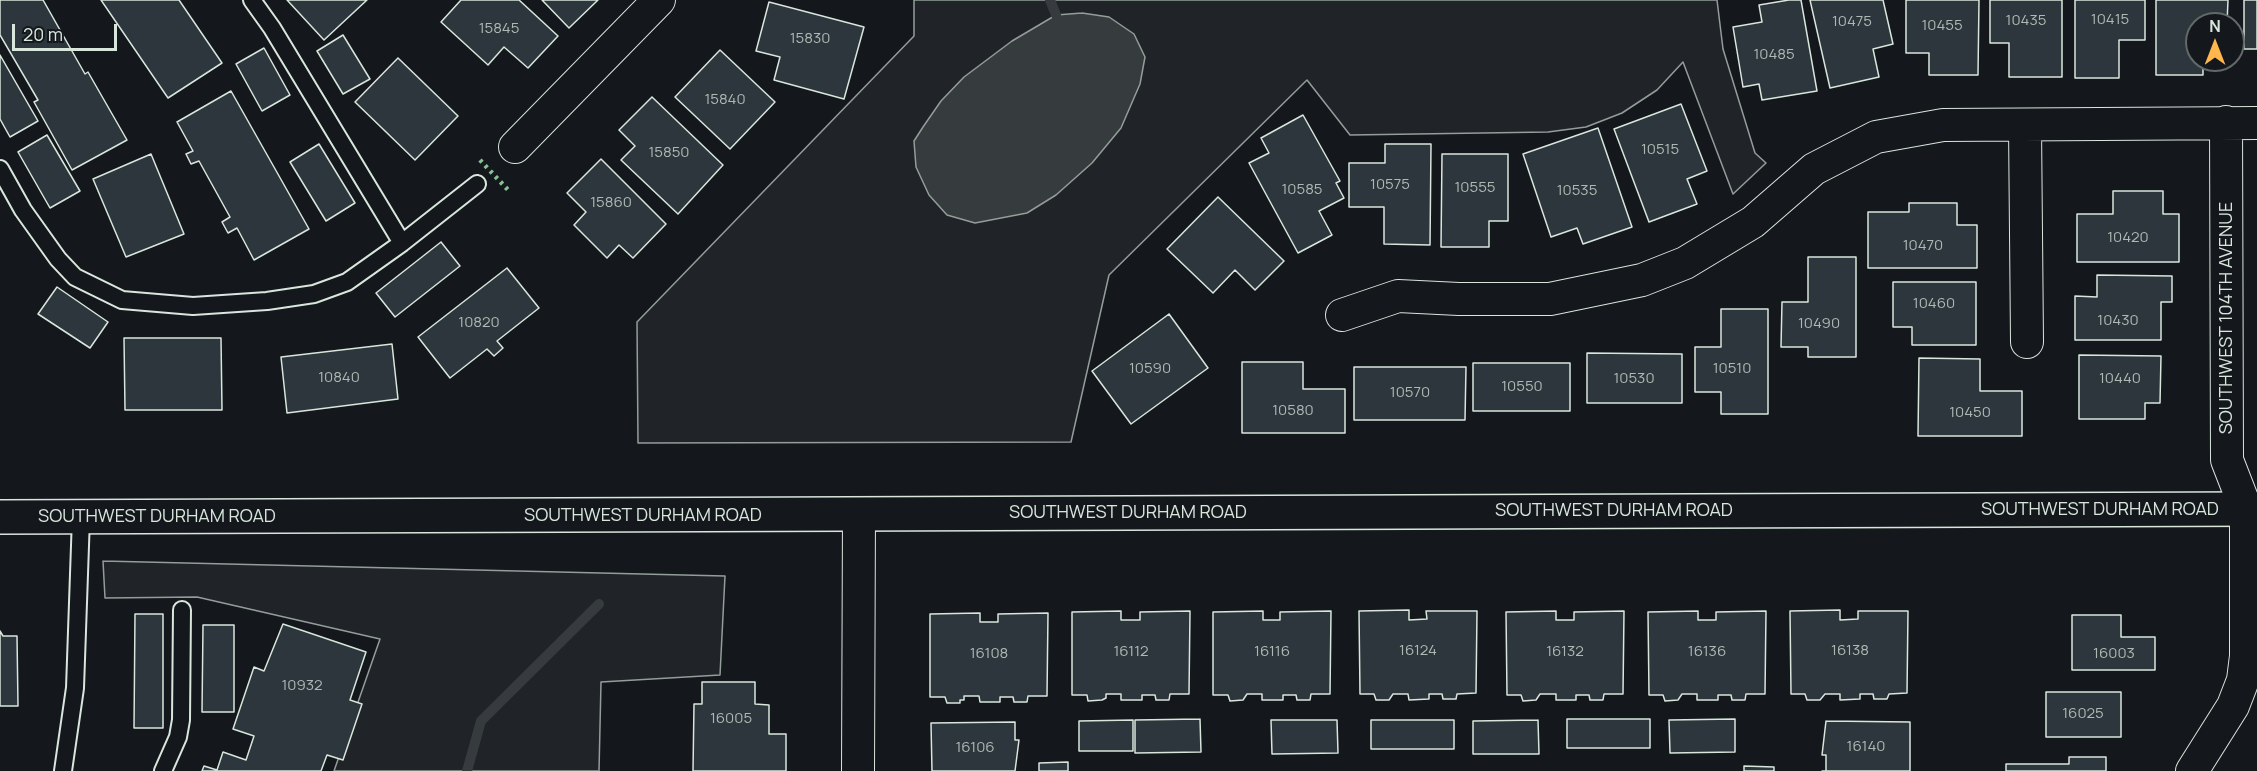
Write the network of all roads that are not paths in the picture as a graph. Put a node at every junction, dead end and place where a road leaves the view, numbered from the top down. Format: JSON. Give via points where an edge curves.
{"nodes":[{"id":1,"x":252,"y":0,"type":"edge"},
{"id":2,"x":659,"y":0,"type":"edge"},
{"id":3,"x":2226,"y":122,"type":"junction"},
{"id":4,"x":2257,"y":123,"type":"edge"},
{"id":5,"x":2025,"y":125,"type":"junction"},
{"id":6,"x":515,"y":147,"type":"dead end"},
{"id":7,"x":0,"y":169,"type":"edge"},
{"id":8,"x":477,"y":184,"type":"dead end"},
{"id":9,"x":402,"y":243,"type":"junction"},
{"id":10,"x":1342,"y":315,"type":"dead end"},
{"id":11,"x":2027,"y":342,"type":"dead end"},
{"id":12,"x":2253,"y":501,"type":"edge"},
{"id":13,"x":859,"y":514,"type":"junction"},
{"id":14,"x":0,"y":517,"type":"edge"},
{"id":15,"x":81,"y":517,"type":"junction"},
{"id":16,"x":182,"y":610,"type":"dead end"},
{"id":17,"x":63,"y":771,"type":"edge"},
{"id":18,"x":163,"y":771,"type":"edge"},
{"id":19,"x":858,"y":771,"type":"edge"},
{"id":20,"x":2192,"y":771,"type":"edge"}],
"edges":[{"from":1,"to":9,"type":"lane"},
{"from":2,"to":6,"type":"street"},
{"from":3,"to":4,"type":"street"},
{"from":3,"to":5,"type":"street"},
{"from":3,"to":12,"type":"street","name":"SOUTHWEST 104TH AVENUE","via":[[2227,460]]},
{"from":5,"to":10,"type":"street","via":[[1943,125],[1876,137],[1814,169],[1753,222],[1685,263],[1642,280],[1550,299],[1398,296]]},
{"from":5,"to":11,"type":"street"},
{"from":7,"to":9,"type":"lane","via":[[23,210],[75,278],[122,300],[193,306],[315,294],[347,282]]},
{"from":8,"to":9,"type":"lane"},
{"from":12,"to":13,"type":"main road","name":"SOUTHWEST DURHAM ROAD"},
{"from":12,"to":20,"type":"street","name":"SOUTHWEST 104TH AVENUE","via":[[2243,680],[2233,706]]},
{"from":13,"to":15,"type":"main road","name":"SOUTHWEST DURHAM ROAD"},
{"from":13,"to":19,"type":"street"},
{"from":14,"to":15,"type":"main road","name":"SOUTHWEST DURHAM ROAD"},
{"from":15,"to":17,"type":"lane","via":[[75,688]]},
{"from":16,"to":18,"type":"lane","via":[[181,720]]}]}
